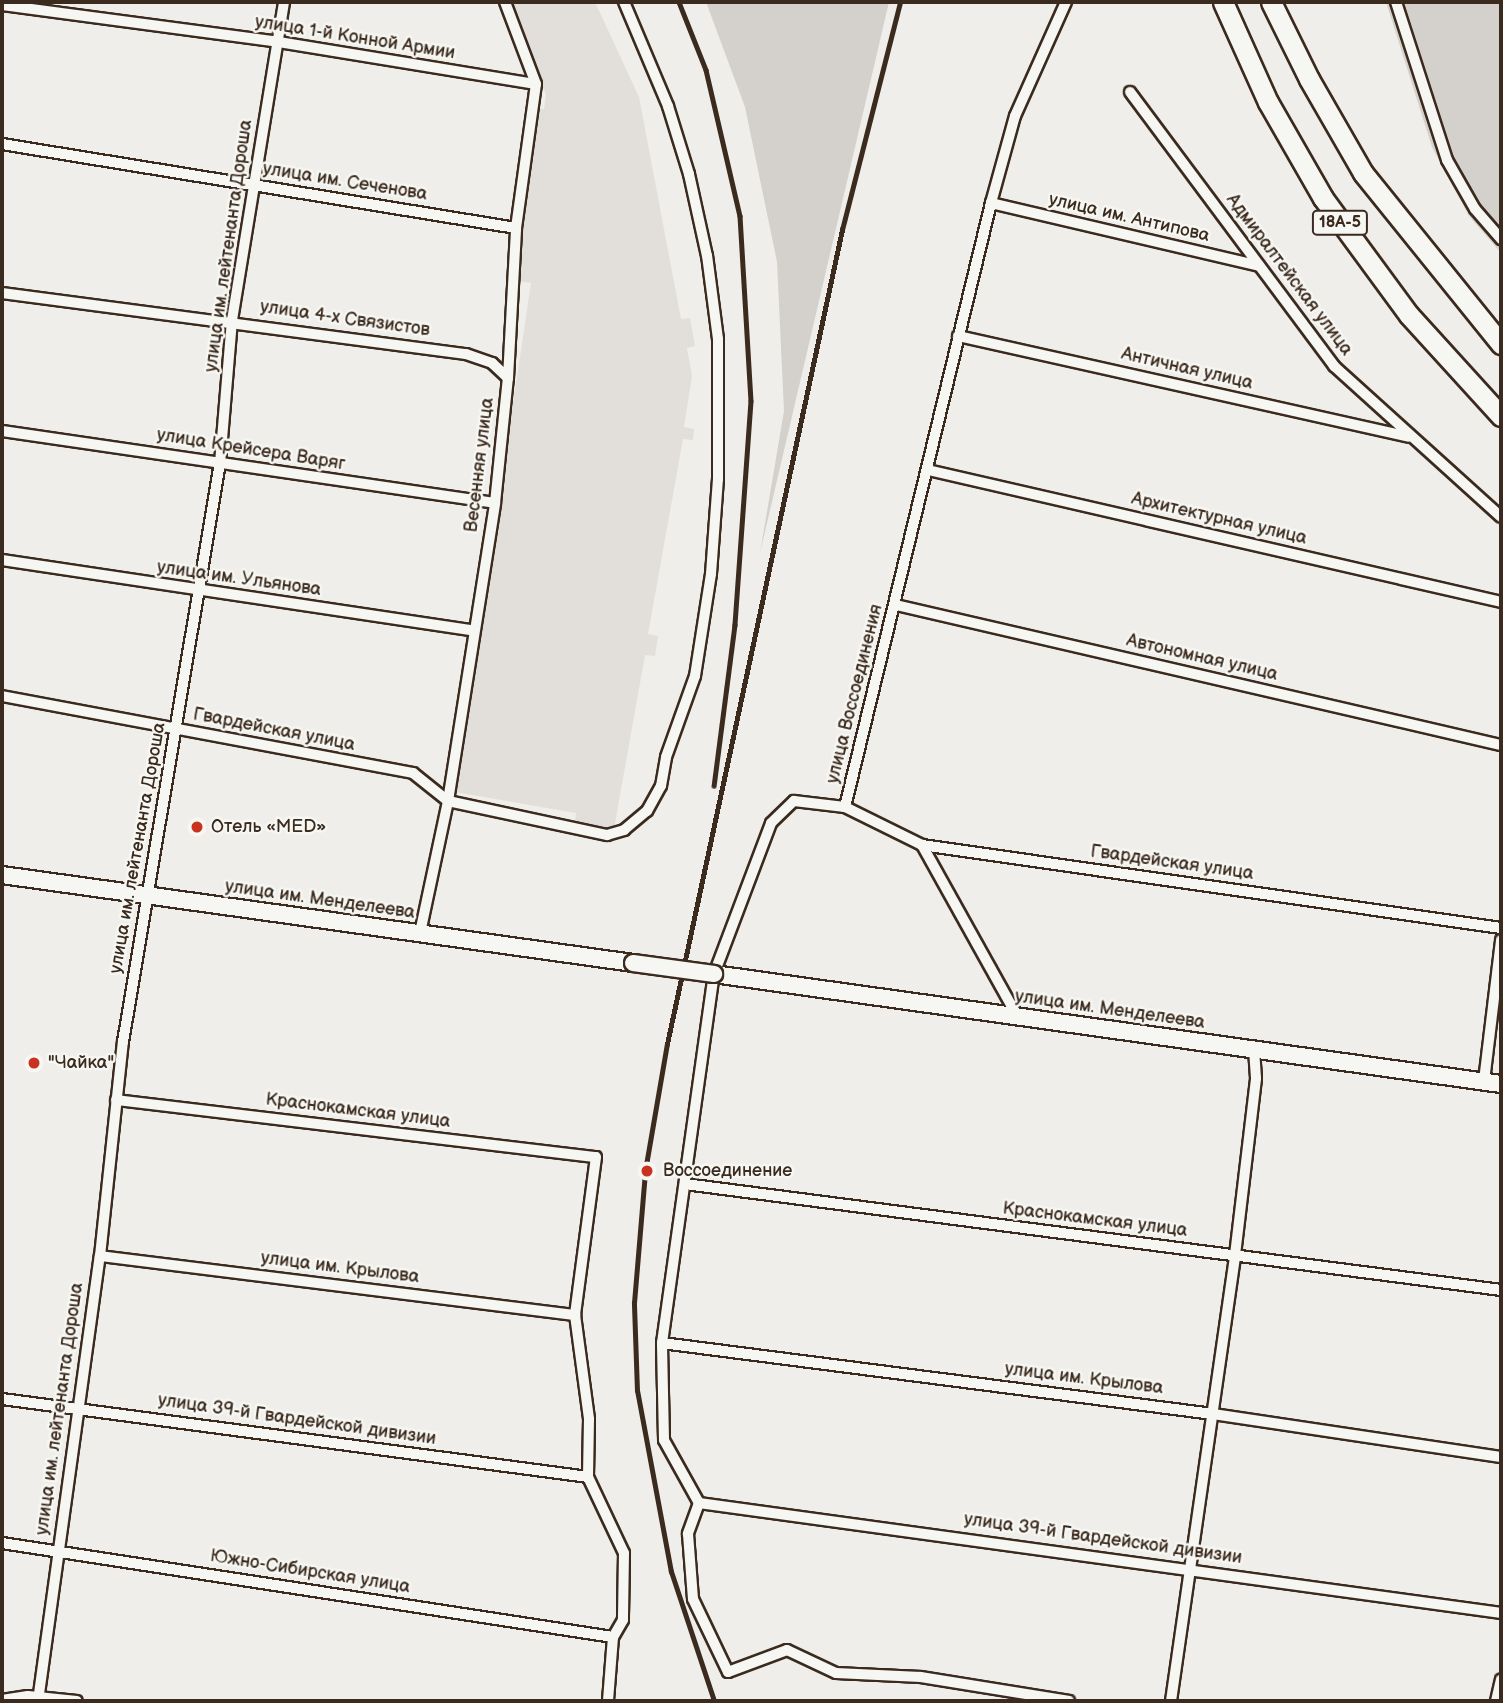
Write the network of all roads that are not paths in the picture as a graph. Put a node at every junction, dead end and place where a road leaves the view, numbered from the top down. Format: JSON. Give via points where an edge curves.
{"nodes":[{"id":1,"x":284,"y":2,"type":"edge"},
{"id":2,"x":505,"y":2,"type":"edge"},
{"id":3,"x":624,"y":2,"type":"edge"},
{"id":4,"x":1066,"y":2,"type":"edge"},
{"id":5,"x":1223,"y":2,"type":"edge"},
{"id":6,"x":1271,"y":2,"type":"edge"},
{"id":7,"x":1396,"y":2,"type":"edge"},
{"id":8,"x":2,"y":5,"type":"edge"},
{"id":9,"x":279,"y":43,"type":"junction"},
{"id":10,"x":536,"y":84,"type":"junction"},
{"id":11,"x":1130,"y":92,"type":"dead end"},
{"id":12,"x":2,"y":144,"type":"edge"},
{"id":13,"x":252,"y":184,"type":"junction"},
{"id":14,"x":991,"y":204,"type":"junction"},
{"id":15,"x":516,"y":228,"type":"junction"},
{"id":16,"x":1501,"y":239,"type":"edge"},
{"id":17,"x":1259,"y":266,"type":"junction"},
{"id":18,"x":2,"y":293,"type":"edge"},
{"id":19,"x":232,"y":320,"type":"junction"},
{"id":20,"x":957,"y":336,"type":"junction"},
{"id":21,"x":1501,"y":344,"type":"edge"},
{"id":22,"x":508,"y":379,"type":"junction"},
{"id":23,"x":1501,"y":416,"type":"edge"},
{"id":24,"x":2,"y":431,"type":"edge"},
{"id":25,"x":1410,"y":437,"type":"junction"},
{"id":26,"x":220,"y":463,"type":"junction"},
{"id":27,"x":929,"y":470,"type":"junction"},
{"id":28,"x":495,"y":503,"type":"junction"},
{"id":29,"x":1501,"y":517,"type":"edge"},
{"id":30,"x":2,"y":560,"type":"edge"},
{"id":31,"x":199,"y":592,"type":"junction"},
{"id":32,"x":1501,"y":602,"type":"edge"},
{"id":33,"x":896,"y":605,"type":"junction"},
{"id":34,"x":472,"y":630,"type":"junction"},
{"id":35,"x":2,"y":696,"type":"edge"},
{"id":36,"x":175,"y":729,"type":"junction"},
{"id":37,"x":1501,"y":745,"type":"edge"},
{"id":38,"x":448,"y":801,"type":"junction"},
{"id":39,"x":845,"y":807,"type":"junction"},
{"id":40,"x":922,"y":845,"type":"junction"},
{"id":41,"x":2,"y":875,"type":"edge"},
{"id":42,"x":147,"y":895,"type":"junction"},
{"id":43,"x":1501,"y":928,"type":"edge"},
{"id":44,"x":420,"y":933,"type":"junction"},
{"id":45,"x":1501,"y":940,"type":"edge"},
{"id":46,"x":714,"y":974,"type":"junction"},
{"id":47,"x":1017,"y":1016,"type":"junction"},
{"id":48,"x":1254,"y":1049,"type":"junction"},
{"id":49,"x":1484,"y":1081,"type":"junction"},
{"id":50,"x":1501,"y":1084,"type":"edge"},
{"id":51,"x":116,"y":1100,"type":"junction"},
{"id":52,"x":685,"y":1184,"type":"junction"},
{"id":53,"x":1235,"y":1255,"type":"junction"},
{"id":54,"x":100,"y":1256,"type":"junction"},
{"id":55,"x":1501,"y":1290,"type":"edge"},
{"id":56,"x":575,"y":1315,"type":"junction"},
{"id":57,"x":662,"y":1343,"type":"junction"},
{"id":58,"x":2,"y":1399,"type":"edge"},
{"id":59,"x":76,"y":1408,"type":"junction"},
{"id":60,"x":1213,"y":1413,"type":"junction"},
{"id":61,"x":1501,"y":1457,"type":"edge"},
{"id":62,"x":588,"y":1477,"type":"junction"},
{"id":63,"x":699,"y":1503,"type":"junction"},
{"id":64,"x":2,"y":1543,"type":"edge"},
{"id":65,"x":58,"y":1550,"type":"junction"},
{"id":66,"x":1187,"y":1567,"type":"junction"},
{"id":67,"x":1501,"y":1613,"type":"edge"},
{"id":68,"x":613,"y":1637,"type":"junction"},
{"id":69,"x":1501,"y":1680,"type":"edge"},
{"id":70,"x":38,"y":1699,"type":"edge"},
{"id":71,"x":2,"y":1700,"type":"edge"},
{"id":72,"x":76,"y":1701,"type":"edge"},
{"id":73,"x":608,"y":1701,"type":"edge"},
{"id":74,"x":1069,"y":1701,"type":"edge"},
{"id":75,"x":1171,"y":1701,"type":"edge"},
{"id":76,"x":1496,"y":1701,"type":"edge"}],
"edges":[{"from":1,"to":9,"type":"street","name":"улица им. лейтенанта Дороша"},
{"from":2,"to":10,"type":"street","name":"Весенняя улица"},
{"from":3,"to":38,"type":"street","via":[[668,106],[689,174],[708,256],[718,339],[718,479],[711,574],[695,676],[666,757],[661,786],[647,811],[624,830],[607,835]]},
{"from":4,"to":14,"type":"street","name":"улица Воссоединения","via":[[1015,116]]},
{"from":5,"to":23,"type":"highway","number":"18А-5","via":[[1269,102],[1323,198],[1409,315]]},
{"from":6,"to":21,"type":"highway","number":"18А-5","via":[[1363,173]]},
{"from":7,"to":16,"type":"street","via":[[1447,160],[1475,209]]},
{"from":8,"to":9,"type":"street","name":"улица 1-й Конной Армии"},
{"from":9,"to":10,"type":"street","name":"улица 1-й Конной Армии"},
{"from":9,"to":13,"type":"street","name":"улица им. лейтенанта Дороша"},
{"from":10,"to":15,"type":"street","name":"Весенняя улица"},
{"from":11,"to":17,"type":"street","name":"Адмиралтейская улица"},
{"from":12,"to":13,"type":"street","name":"улица им. Сеченова"},
{"from":13,"to":15,"type":"street","name":"улица им. Сеченова"},
{"from":13,"to":19,"type":"street","name":"улица им. лейтенанта Дороша"},
{"from":14,"to":17,"type":"street","name":"улица им. Антипова"},
{"from":14,"to":20,"type":"street","name":"улица Воссоединения"},
{"from":15,"to":22,"type":"street","name":"Весенняя улица"},
{"from":17,"to":25,"type":"street","name":"Адмиралтейская улица","via":[[1334,366]]},
{"from":18,"to":19,"type":"street","name":"улица 4-х Связистов"},
{"from":19,"to":22,"type":"street","name":"улица 4-х Связистов","via":[[466,354],[492,363]]},
{"from":19,"to":26,"type":"street","name":"улица им. лейтенанта Дороша"},
{"from":20,"to":25,"type":"street","name":"Античная улица"},
{"from":20,"to":27,"type":"street","name":"улица Воссоединения"},
{"from":22,"to":28,"type":"street","name":"Весенняя улица"},
{"from":24,"to":26,"type":"street","name":"улица Крейсера Варяг"},
{"from":25,"to":29,"type":"street","name":"Адмиралтейская улица"},
{"from":26,"to":28,"type":"street","name":"улица Крейсера Варяг"},
{"from":26,"to":31,"type":"street","name":"улица им. лейтенанта Дороша"},
{"from":27,"to":32,"type":"street","name":"Архитектурная улица"},
{"from":27,"to":33,"type":"street","name":"улица Воссоединения"},
{"from":28,"to":34,"type":"street","name":"Весенняя улица"},
{"from":30,"to":31,"type":"street","name":"улица им. Ульянова"},
{"from":31,"to":34,"type":"street","name":"улица им. Ульянова"},
{"from":31,"to":36,"type":"street","name":"улица им. лейтенанта Дороша"},
{"from":33,"to":37,"type":"street","name":"Автономная улица"},
{"from":33,"to":39,"type":"street","name":"улица Воссоединения"},
{"from":34,"to":38,"type":"street","name":"Весенняя улица"},
{"from":35,"to":36,"type":"street","name":"Гвардейская улица"},
{"from":36,"to":38,"type":"street","name":"Гвардейская улица","via":[[413,773]]},
{"from":36,"to":42,"type":"street","name":"улица им. лейтенанта Дороша"},
{"from":38,"to":44,"type":"street","name":"Весенняя улица"},
{"from":39,"to":40,"type":"street","name":"Гвардейская улица"},
{"from":39,"to":46,"type":"street","name":"улица Воссоединения","via":[[794,801],[771,823]]},
{"from":40,"to":43,"type":"street","name":"Гвардейская улица"},
{"from":40,"to":47,"type":"street"},
{"from":41,"to":42,"type":"main road","name":"улица им. Менделеева"},
{"from":42,"to":44,"type":"main road","name":"улица им. Менделеева"},
{"from":42,"to":51,"type":"street","name":"улица им. лейтенанта Дороша"},
{"from":44,"to":46,"type":"main road","name":"улица им. Менделеева","bridge":true},
{"from":45,"to":49,"type":"street"},
{"from":46,"to":47,"type":"main road","name":"улица им. Менделеева"},
{"from":46,"to":52,"type":"street","name":"улица Воссоединения"},
{"from":47,"to":48,"type":"main road","name":"улица им. Менделеева"},
{"from":48,"to":49,"type":"main road","name":"улица им. Менделеева"},
{"from":48,"to":53,"type":"street","via":[[1256,1078]]},
{"from":49,"to":50,"type":"main road","name":"улица им. Менделеева"},
{"from":51,"to":54,"type":"street","name":"улица им. лейтенанта Дороша"},
{"from":51,"to":56,"type":"street","name":"Краснокамская улица","via":[[596,1157]]},
{"from":52,"to":53,"type":"street","name":"Краснокамская улица"},
{"from":52,"to":57,"type":"street","name":"улица Воссоединения"},
{"from":53,"to":55,"type":"street","name":"Краснокамская улица"},
{"from":53,"to":60,"type":"street"},
{"from":54,"to":56,"type":"street","name":"улица им. Крылова"},
{"from":54,"to":59,"type":"street","name":"улица им. лейтенанта Дороша"},
{"from":56,"to":62,"type":"street","via":[[589,1419]]},
{"from":57,"to":60,"type":"street","name":"улица им. Крылова"},
{"from":57,"to":63,"type":"street","name":"улица Воссоединения","via":[[664,1440]]},
{"from":58,"to":59,"type":"street","name":"улица 39-й Гвардейской дивизии"},
{"from":59,"to":62,"type":"street","name":"улица 39-й Гвардейской дивизии"},
{"from":59,"to":65,"type":"street","name":"улица им. лейтенанта Дороша"},
{"from":60,"to":61,"type":"street","name":"улица им. Крылова"},
{"from":60,"to":66,"type":"street"},
{"from":62,"to":68,"type":"street","via":[[624,1553],[623,1620]]},
{"from":63,"to":66,"type":"street","name":"улица 39-й Гвардейской дивизии"},
{"from":63,"to":74,"type":"street","via":[[688,1534],[693,1599],[728,1672],[787,1650],[836,1673],[921,1677]]},
{"from":64,"to":65,"type":"street","name":"Южно-Сибирская улица"},
{"from":65,"to":68,"type":"street","name":"Южно-Сибирская улица"},
{"from":65,"to":70,"type":"street","name":"улица им. лейтенанта Дороша"},
{"from":66,"to":67,"type":"street","name":"улица 39-й Гвардейской дивизии"},
{"from":66,"to":75,"type":"street"},
{"from":68,"to":73,"type":"street"},
{"from":69,"to":76,"type":"street"},
{"from":70,"to":71,"type":"street"},
{"from":70,"to":72,"type":"street"}]}
